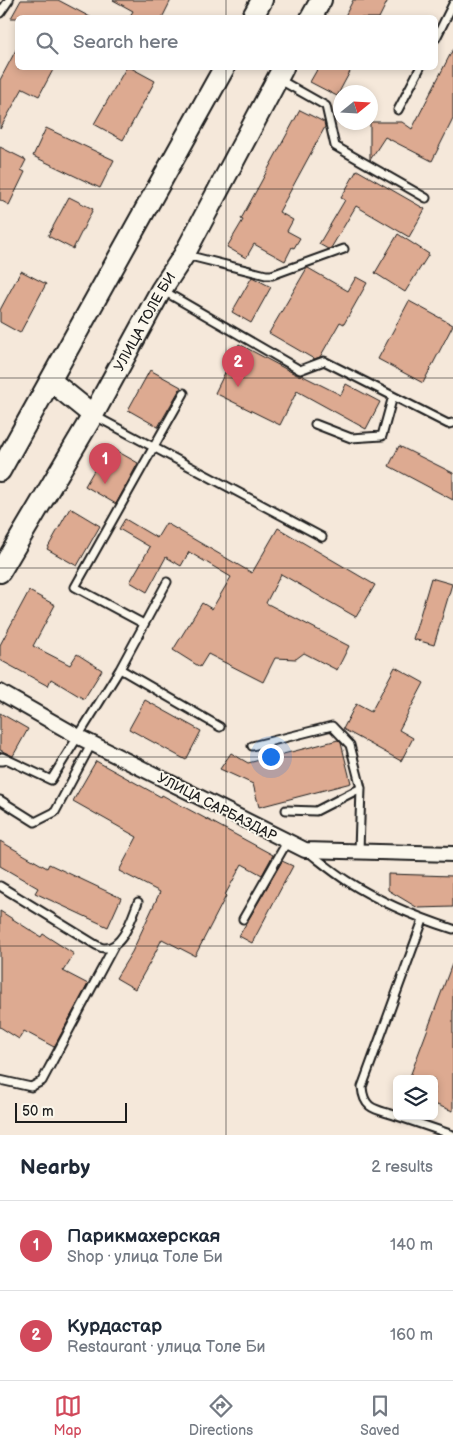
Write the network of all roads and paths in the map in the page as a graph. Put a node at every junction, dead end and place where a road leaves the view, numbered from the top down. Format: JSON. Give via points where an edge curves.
{"nodes":[{"id":1,"x":9,"y":0,"type":"edge"},
{"id":2,"x":262,"y":0,"type":"edge"},
{"id":3,"x":321,"y":0,"type":"edge"},
{"id":4,"x":453,"y":4,"type":"edge"},
{"id":5,"x":0,"y":13,"type":"edge"},
{"id":6,"x":254,"y":15,"type":"edge"},
{"id":7,"x":313,"y":15,"type":"edge"},
{"id":8,"x":438,"y":34,"type":"edge"},
{"id":9,"x":223,"y":70,"type":"edge"},
{"id":10,"x":419,"y":70,"type":"edge"},
{"id":11,"x":280,"y":73,"type":"edge"},
{"id":12,"x":398,"y":110,"type":"dead end"},
{"id":13,"x":426,"y":198,"type":"dead end"},
{"id":14,"x":344,"y":249,"type":"dead end"},
{"id":15,"x":184,"y":255,"type":"junction"},
{"id":16,"x":162,"y":290,"type":"junction"},
{"id":17,"x":51,"y":381,"type":"junction"},
{"id":18,"x":184,"y":393,"type":"dead end"},
{"id":19,"x":393,"y":396,"type":"junction"},
{"id":20,"x":92,"y":415,"type":"junction"},
{"id":21,"x":453,"y":423,"type":"edge"},
{"id":22,"x":315,"y":424,"type":"dead end"},
{"id":23,"x":154,"y":448,"type":"junction"},
{"id":24,"x":0,"y":471,"type":"edge"},
{"id":25,"x":322,"y":537,"type":"dead end"},
{"id":26,"x":0,"y":572,"type":"edge"},
{"id":27,"x":167,"y":582,"type":"dead end"},
{"id":28,"x":144,"y":624,"type":"junction"},
{"id":29,"x":120,"y":670,"type":"junction"},
{"id":30,"x":0,"y":692,"type":"edge"},
{"id":31,"x":220,"y":727,"type":"dead end"},
{"id":32,"x":78,"y":737,"type":"junction"},
{"id":33,"x":92,"y":743,"type":"junction"},
{"id":34,"x":252,"y":746,"type":"dead end"},
{"id":35,"x":0,"y":761,"type":"edge"},
{"id":36,"x":361,"y":788,"type":"junction"},
{"id":37,"x":0,"y":800,"type":"edge"},
{"id":38,"x":286,"y":810,"type":"dead end"},
{"id":39,"x":287,"y":842,"type":"junction"},
{"id":40,"x":305,"y":850,"type":"junction"},
{"id":41,"x":359,"y":851,"type":"junction"},
{"id":42,"x":453,"y":854,"type":"edge"},
{"id":43,"x":0,"y":886,"type":"edge"},
{"id":44,"x":138,"y":902,"type":"dead end"},
{"id":45,"x":243,"y":919,"type":"dead end"},
{"id":46,"x":423,"y":920,"type":"junction"},
{"id":47,"x":453,"y":929,"type":"edge"},
{"id":48,"x":114,"y":946,"type":"junction"},
{"id":49,"x":0,"y":1080,"type":"edge"},
{"id":50,"x":393,"y":1115,"type":"edge"},
{"id":51,"x":409,"y":1120,"type":"edge"},
{"id":52,"x":453,"y":1135,"type":"edge"}],
"edges":[{"from":1,"to":5,"type":"lane"},
{"from":2,"to":6,"type":"main road"},
{"from":3,"to":7,"type":"main road"},
{"from":4,"to":8,"type":"lane"},
{"from":9,"to":17,"type":"main road"},
{"from":10,"to":12,"type":"lane"},
{"from":11,"to":13,"type":"lane","via":[[326,106],[335,146]]},
{"from":11,"to":15,"type":"main road","name":"УЛИЦА ТОЛЕ БИ"},
{"from":14,"to":15,"type":"lane","via":[[272,275]]},
{"from":15,"to":16,"type":"main road","name":"УЛИЦА ТОЛЕ БИ"},
{"from":16,"to":19,"type":"lane","via":[[300,370],[324,361]]},
{"from":16,"to":20,"type":"main road","name":"УЛИЦА ТОЛЕ БИ"},
{"from":17,"to":20,"type":"main road"},
{"from":17,"to":24,"type":"main road"},
{"from":18,"to":23,"type":"lane"},
{"from":19,"to":21,"type":"lane","via":[[448,424]]},
{"from":19,"to":22,"type":"lane","via":[[382,436],[351,438]]},
{"from":20,"to":23,"type":"lane"},
{"from":20,"to":26,"type":"main road","name":"УЛИЦА ТОЛЕ БИ"},
{"from":23,"to":25,"type":"lane"},
{"from":23,"to":28,"type":"lane","via":[[75,587]]},
{"from":27,"to":28,"type":"lane"},
{"from":28,"to":29,"type":"lane"},
{"from":29,"to":31,"type":"lane"},
{"from":29,"to":32,"type":"lane"},
{"from":30,"to":32,"type":"street","name":"УЛИЦА САРБАЗДАР"},
{"from":32,"to":33,"type":"street","name":"УЛИЦА САРБАЗДАР"},
{"from":32,"to":35,"type":"lane","via":[[52,780],[2,757]]},
{"from":33,"to":37,"type":"lane","via":[[55,812],[35,822]]},
{"from":33,"to":39,"type":"street","name":"УЛИЦА САРБАЗДАР"},
{"from":34,"to":36,"type":"lane","via":[[332,726],[350,745]]},
{"from":36,"to":38,"type":"lane","via":[[316,811]]},
{"from":36,"to":41,"type":"lane"},
{"from":39,"to":40,"type":"street","name":"УЛИЦА САРБАЗДАР"},
{"from":39,"to":45,"type":"lane"},
{"from":40,"to":41,"type":"street","name":"УЛИЦА САРБАЗДАР"},
{"from":40,"to":46,"type":"lane","via":[[347,881]]},
{"from":41,"to":42,"type":"street","name":"УЛИЦА САРБАЗДАР"},
{"from":43,"to":48,"type":"lane","via":[[96,945],[104,948]]},
{"from":44,"to":48,"type":"lane","via":[[122,939]]},
{"from":46,"to":47,"type":"lane"},
{"from":46,"to":50,"type":"lane","via":[[362,1087],[367,1104]]},
{"from":48,"to":49,"type":"lane","via":[[42,1081],[31,1087]]},
{"from":51,"to":52,"type":"lane"}]}
